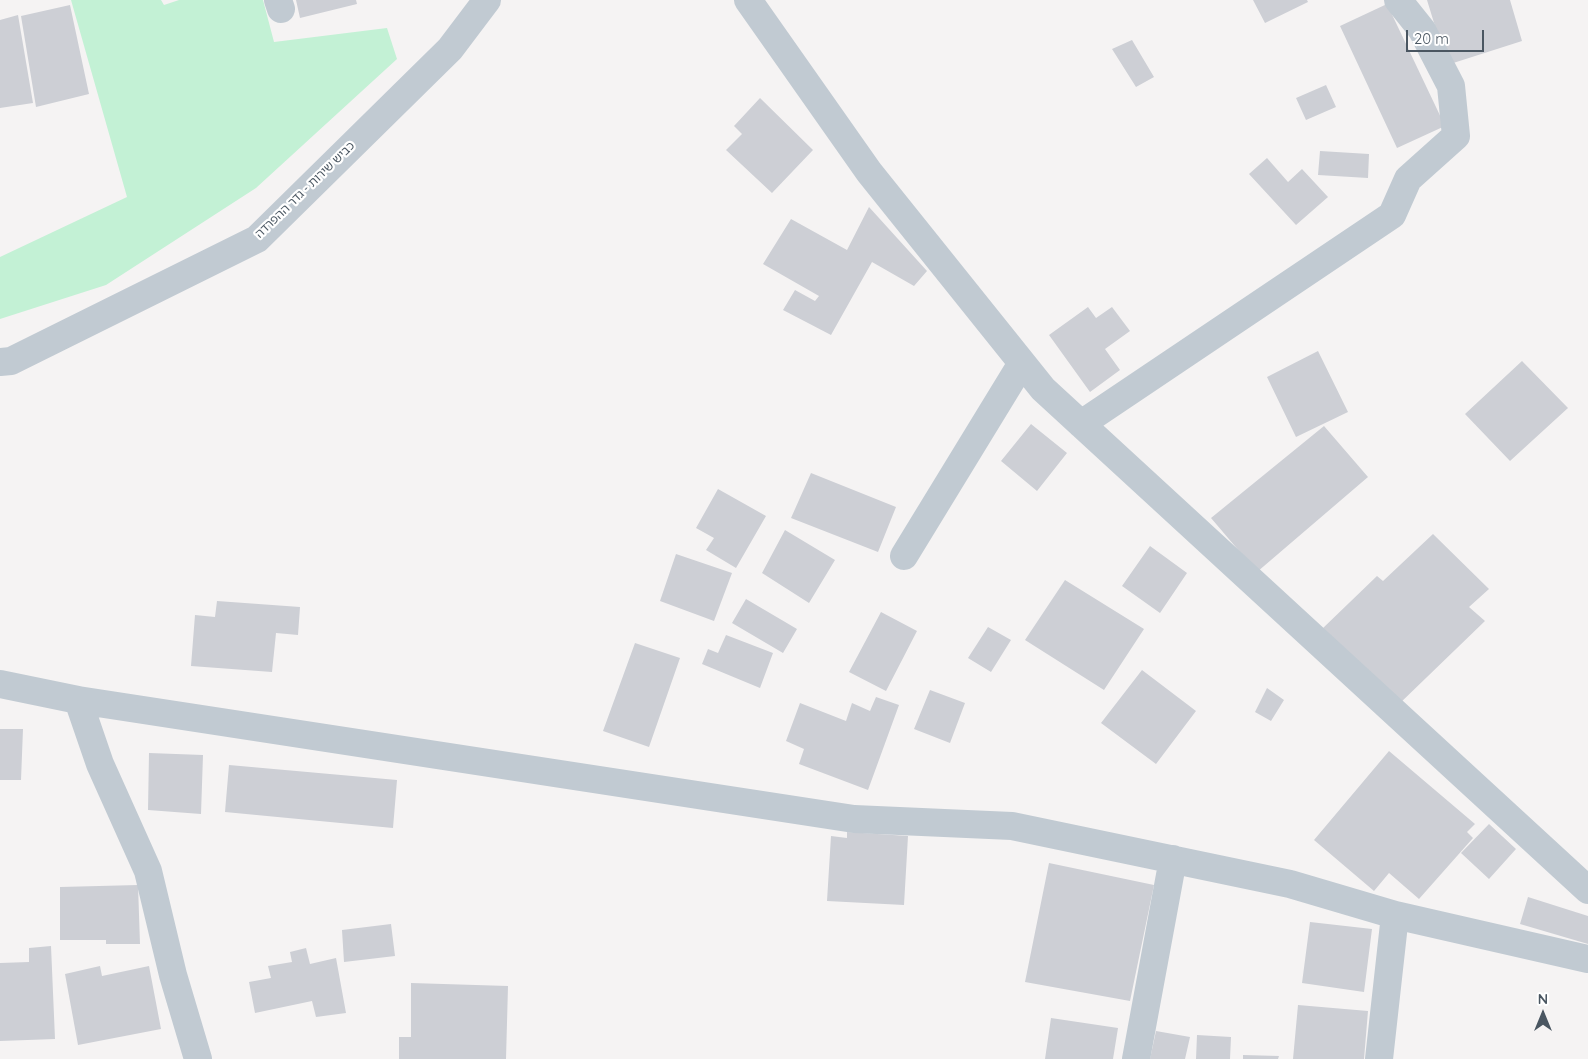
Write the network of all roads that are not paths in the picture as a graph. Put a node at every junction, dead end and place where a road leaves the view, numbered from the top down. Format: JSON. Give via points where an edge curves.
{"nodes":[{"id":1,"x":487,"y":0,"type":"edge"},
{"id":2,"x":748,"y":0,"type":"edge"},
{"id":3,"x":1398,"y":0,"type":"edge"},
{"id":4,"x":0,"y":362,"type":"edge"},
{"id":5,"x":1022,"y":363,"type":"junction"},
{"id":6,"x":1081,"y":424,"type":"junction"},
{"id":7,"x":904,"y":556,"type":"dead end"},
{"id":8,"x":0,"y":684,"type":"edge"},
{"id":9,"x":78,"y":700,"type":"junction"},
{"id":10,"x":1172,"y":859,"type":"junction"},
{"id":11,"x":1588,"y":890,"type":"edge"},
{"id":12,"x":1395,"y":915,"type":"junction"},
{"id":13,"x":1588,"y":959,"type":"edge"},
{"id":14,"x":198,"y":1059,"type":"edge"},
{"id":15,"x":1136,"y":1059,"type":"edge"},
{"id":16,"x":1379,"y":1059,"type":"edge"}],
"edges":[{"from":1,"to":4,"type":"street","name":"כביש שירות - גדר ההפרדה","via":[[450,49],[256,239],[11,361]]},
{"from":2,"to":5,"type":"street","via":[[869,172]]},
{"from":3,"to":6,"type":"street","via":[[1422,30],[1451,86],[1456,136],[1408,179],[1392,215]]},
{"from":5,"to":6,"type":"street","via":[[1043,390]]},
{"from":5,"to":7,"type":"street"},
{"from":6,"to":11,"type":"street"},
{"from":8,"to":9,"type":"street"},
{"from":9,"to":10,"type":"street","via":[[854,819],[1012,826]]},
{"from":9,"to":14,"type":"street","via":[[100,764],[148,871],[173,975]]},
{"from":10,"to":12,"type":"street","via":[[1290,884]]},
{"from":10,"to":15,"type":"street"},
{"from":12,"to":13,"type":"street"},
{"from":12,"to":16,"type":"street"}]}
